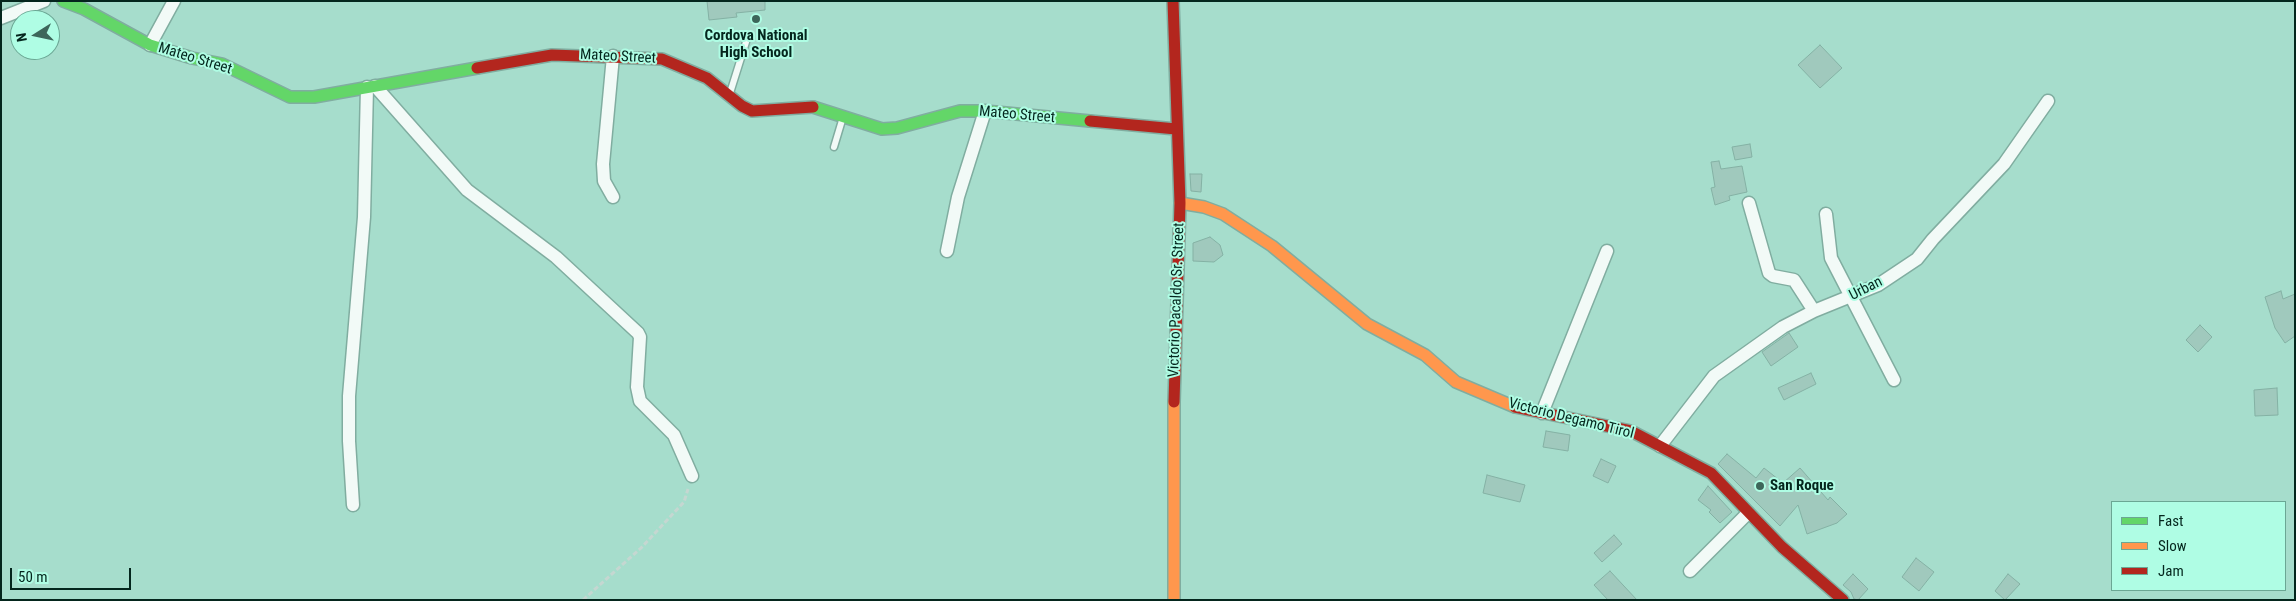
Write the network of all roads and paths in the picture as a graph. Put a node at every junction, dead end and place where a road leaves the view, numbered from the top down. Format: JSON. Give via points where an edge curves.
{"nodes":[{"id":1,"x":44,"y":1,"type":"edge"},
{"id":2,"x":63,"y":1,"type":"edge"},
{"id":3,"x":174,"y":1,"type":"edge"},
{"id":4,"x":1173,"y":1,"type":"edge"},
{"id":5,"x":18,"y":6,"type":"edge"},
{"id":6,"x":1,"y":18,"type":"edge"},
{"id":7,"x":746,"y":42,"type":"dead end"},
{"id":8,"x":150,"y":45,"type":"junction"},
{"id":9,"x":613,"y":56,"type":"junction"},
{"id":10,"x":371,"y":86,"type":"junction"},
{"id":11,"x":729,"y":94,"type":"junction"},
{"id":12,"x":2048,"y":101,"type":"dead end"},
{"id":13,"x":985,"y":111,"type":"junction"},
{"id":14,"x":843,"y":116,"type":"junction"},
{"id":15,"x":1176,"y":129,"type":"junction"},
{"id":16,"x":834,"y":147,"type":"dead end"},
{"id":17,"x":613,"y":197,"type":"dead end"},
{"id":18,"x":1180,"y":203,"type":"junction"},
{"id":19,"x":1749,"y":203,"type":"dead end"},
{"id":20,"x":1826,"y":214,"type":"dead end"},
{"id":21,"x":947,"y":251,"type":"dead end"},
{"id":22,"x":1607,"y":251,"type":"dead end"},
{"id":23,"x":1851,"y":298,"type":"junction"},
{"id":24,"x":1814,"y":312,"type":"junction"},
{"id":25,"x":1894,"y":380,"type":"dead end"},
{"id":26,"x":1542,"y":412,"type":"junction"},
{"id":27,"x":1660,"y":446,"type":"junction"},
{"id":28,"x":692,"y":476,"type":"joint"},
{"id":29,"x":352,"y":505,"type":"dead end"},
{"id":30,"x":1748,"y":513,"type":"junction"},
{"id":31,"x":1690,"y":571,"type":"dead end"},
{"id":32,"x":583,"y":600,"type":"edge"},
{"id":33,"x":1174,"y":600,"type":"edge"},
{"id":34,"x":1843,"y":600,"type":"edge"}],
"edges":[{"from":1,"to":5,"type":"street"},
{"from":2,"to":8,"type":"street","name":"Mateo Street"},
{"from":3,"to":8,"type":"street"},
{"from":4,"to":15,"type":"street","name":"Victorio Pacaldo Sr. Street"},
{"from":5,"to":6,"type":"street"},
{"from":7,"to":11,"type":"lane"},
{"from":8,"to":10,"type":"street","name":"Mateo Street","via":[[222,64],[290,97],[314,97]]},
{"from":9,"to":10,"type":"street","name":"Mateo Street","via":[[552,55]]},
{"from":9,"to":11,"type":"street","name":"Mateo Street","via":[[662,59],[706,78]]},
{"from":9,"to":17,"type":"street","via":[[603,164],[604,181]]},
{"from":10,"to":28,"type":"street","via":[[467,190],[556,257],[638,332],[637,387],[640,400],[674,434]]},
{"from":10,"to":29,"type":"street","via":[[349,396]]},
{"from":11,"to":14,"type":"street","name":"Mateo Street","via":[[752,111],[811,106]]},
{"from":12,"to":23,"type":"street","name":"Urban","via":[[2004,164],[1917,259],[1878,285]]},
{"from":13,"to":14,"type":"street","name":"Mateo Street","via":[[960,111],[882,129]]},
{"from":13,"to":15,"type":"street","name":"Mateo Street"},
{"from":13,"to":21,"type":"street","via":[[958,197]]},
{"from":14,"to":16,"type":"lane"},
{"from":15,"to":18,"type":"street","name":"Victorio Pacaldo Sr. Street"},
{"from":18,"to":26,"type":"street","name":"Victorio Degamo Tirol","via":[[1204,206],[1223,214],[1272,246],[1367,324],[1425,355],[1456,382],[1518,408]]},
{"from":18,"to":33,"type":"street","name":"Victorio Pacaldo Sr. Street","via":[[1173,434]]},
{"from":19,"to":24,"type":"street","via":[[1769,273],[1794,280]]},
{"from":20,"to":23,"type":"street","via":[[1831,258]]},
{"from":22,"to":26,"type":"street"},
{"from":23,"to":24,"type":"street","name":"Urban"},
{"from":23,"to":25,"type":"street"},
{"from":24,"to":27,"type":"street","name":"Urban","via":[[1783,327],[1714,376]]},
{"from":26,"to":27,"type":"street","name":"Victorio Degamo Tirol","via":[[1631,431]]},
{"from":27,"to":30,"type":"street","name":"Victorio Degamo Tirol","via":[[1711,473]]},
{"from":28,"to":32,"type":"path","via":[[684,502],[642,548]]},
{"from":30,"to":31,"type":"street"},
{"from":30,"to":34,"type":"street","name":"Victorio Degamo Tirol"}]}
